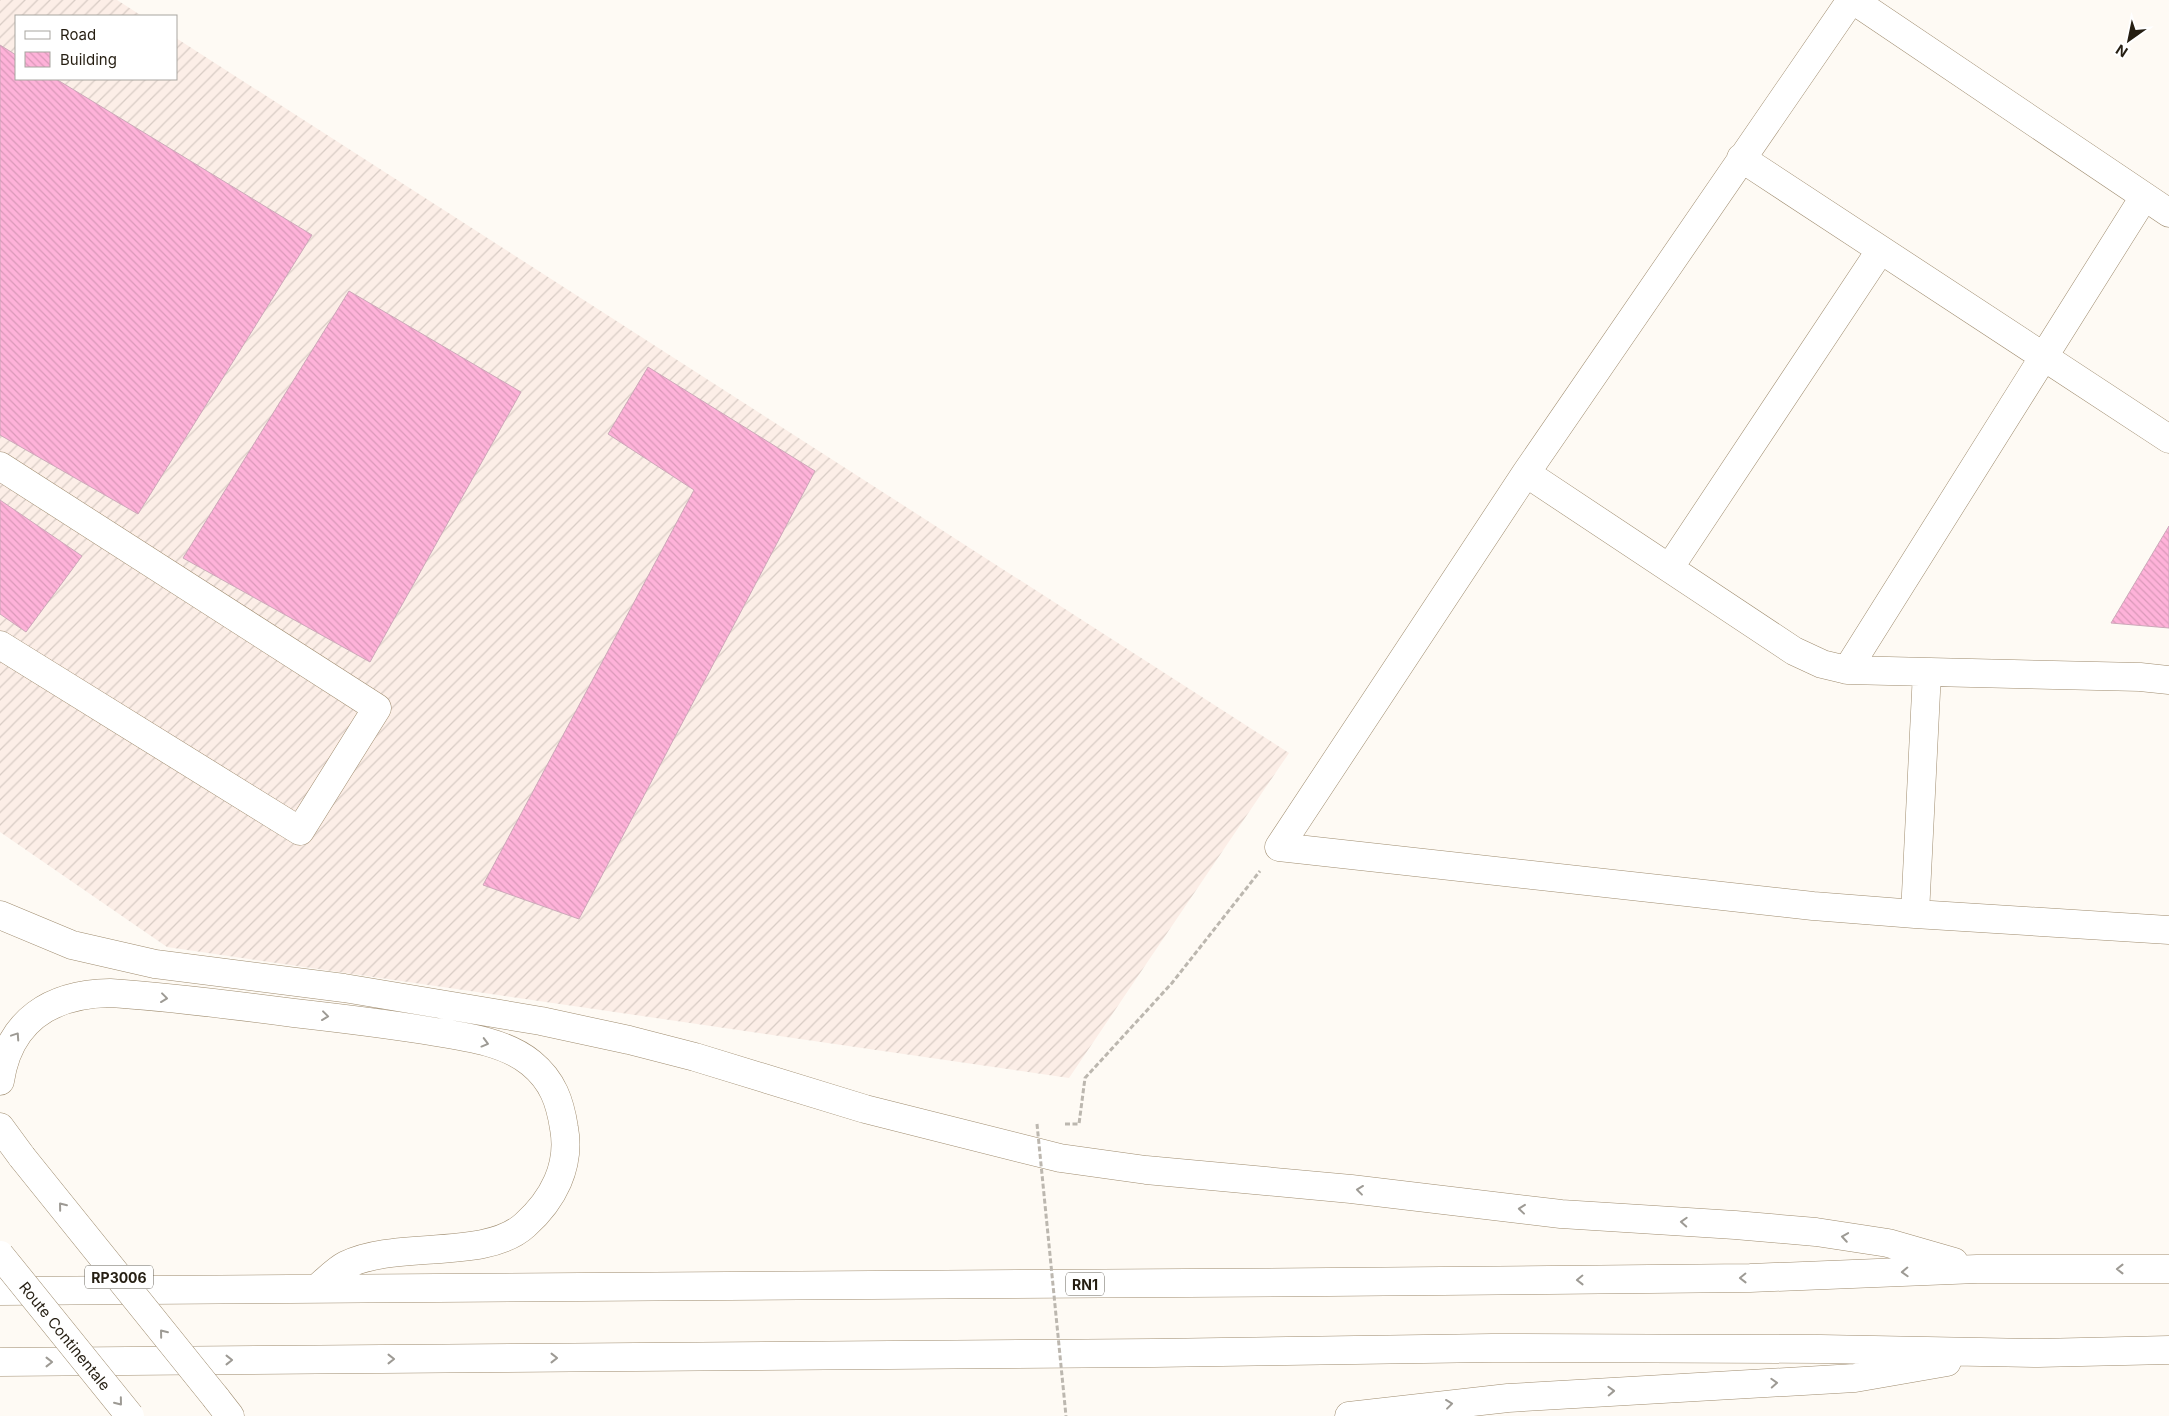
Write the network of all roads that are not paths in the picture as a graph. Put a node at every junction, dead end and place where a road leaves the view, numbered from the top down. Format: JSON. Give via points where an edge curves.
{"nodes":[{"id":1,"x":1852,"y":0,"type":"edge"},
{"id":2,"x":1741,"y":158,"type":"junction"},
{"id":3,"x":2144,"y":196,"type":"junction"},
{"id":4,"x":2169,"y":213,"type":"edge"},
{"id":5,"x":1880,"y":251,"type":"junction"},
{"id":6,"x":2042,"y":356,"type":"junction"},
{"id":7,"x":2169,"y":439,"type":"edge"},
{"id":8,"x":0,"y":466,"type":"edge"},
{"id":9,"x":1526,"y":473,"type":"junction"},
{"id":10,"x":1670,"y":567,"type":"junction"},
{"id":11,"x":0,"y":645,"type":"edge"},
{"id":12,"x":1847,"y":670,"type":"junction"},
{"id":13,"x":1927,"y":672,"type":"junction"},
{"id":14,"x":2169,"y":680,"type":"edge"},
{"id":15,"x":1915,"y":914,"type":"junction"},
{"id":16,"x":0,"y":915,"type":"edge"},
{"id":17,"x":2169,"y":930,"type":"edge"},
{"id":18,"x":0,"y":1081,"type":"edge"},
{"id":19,"x":0,"y":1127,"type":"edge"},
{"id":20,"x":0,"y":1255,"type":"edge"},
{"id":21,"x":1977,"y":1269,"type":"junction"},
{"id":22,"x":2169,"y":1269,"type":"edge"},
{"id":23,"x":317,"y":1288,"type":"junction"},
{"id":24,"x":0,"y":1291,"type":"edge"},
{"id":25,"x":2169,"y":1350,"type":"edge"},
{"id":26,"x":2038,"y":1352,"type":"junction"},
{"id":27,"x":0,"y":1362,"type":"edge"},
{"id":28,"x":223,"y":1407,"type":"edge"},
{"id":29,"x":130,"y":1416,"type":"edge"},
{"id":30,"x":1349,"y":1416,"type":"edge"}],
"edges":[{"from":1,"to":2,"type":"main road"},
{"from":1,"to":3,"type":"main road"},
{"from":2,"to":5,"type":"main road"},
{"from":2,"to":9,"type":"main road"},
{"from":3,"to":4,"type":"main road"},
{"from":3,"to":6,"type":"main road"},
{"from":5,"to":6,"type":"main road"},
{"from":5,"to":10,"type":"main road"},
{"from":6,"to":7,"type":"main road"},
{"from":6,"to":12,"type":"main road"},
{"from":8,"to":11,"type":"main road","via":[[378,708],[300,831]]},
{"from":9,"to":10,"type":"main road"},
{"from":9,"to":15,"type":"main road","via":[[1279,847],[1803,905]]},
{"from":10,"to":12,"type":"main road","via":[[1794,651],[1822,664]]},
{"from":12,"to":13,"type":"main road"},
{"from":13,"to":14,"type":"main road"},
{"from":13,"to":15,"type":"main road"},
{"from":15,"to":17,"type":"main road"},
{"from":21,"to":16,"type":"main road","one_way":true,"via":[[1888,1243],[1816,1232],[1560,1214],[1060,1158],[865,1110],[629,1040],[541,1021],[344,988],[148,963],[72,945]]},
{"from":18,"to":23,"type":"main road","one_way":true,"via":[[10,1046],[34,1015],[50,1004],[92,993],[326,1016],[460,1036],[512,1052],[530,1062],[547,1078],[557,1093],[566,1136],[566,1154],[562,1174],[544,1207],[522,1228],[486,1243],[400,1252],[346,1265]]},
{"from":28,"to":19,"type":"main road","number":"RP3006","one_way":true,"bridge":true},
{"from":20,"to":29,"type":"main road","name":"Route Continentale","one_way":true,"bridge":true},
{"from":22,"to":21,"type":"main road","number":"RN1","one_way":true},
{"from":21,"to":23,"type":"main road","number":"RN1","one_way":true,"via":[[1750,1278]]},
{"from":23,"to":24,"type":"main road","number":"RN1"},
{"from":25,"to":26,"type":"main road"},
{"from":27,"to":26,"type":"main road","one_way":true,"via":[[1492,1348]]},
{"from":30,"to":26,"type":"main road","one_way":true,"via":[[1508,1398],[1854,1378],[1956,1360]]}]}
